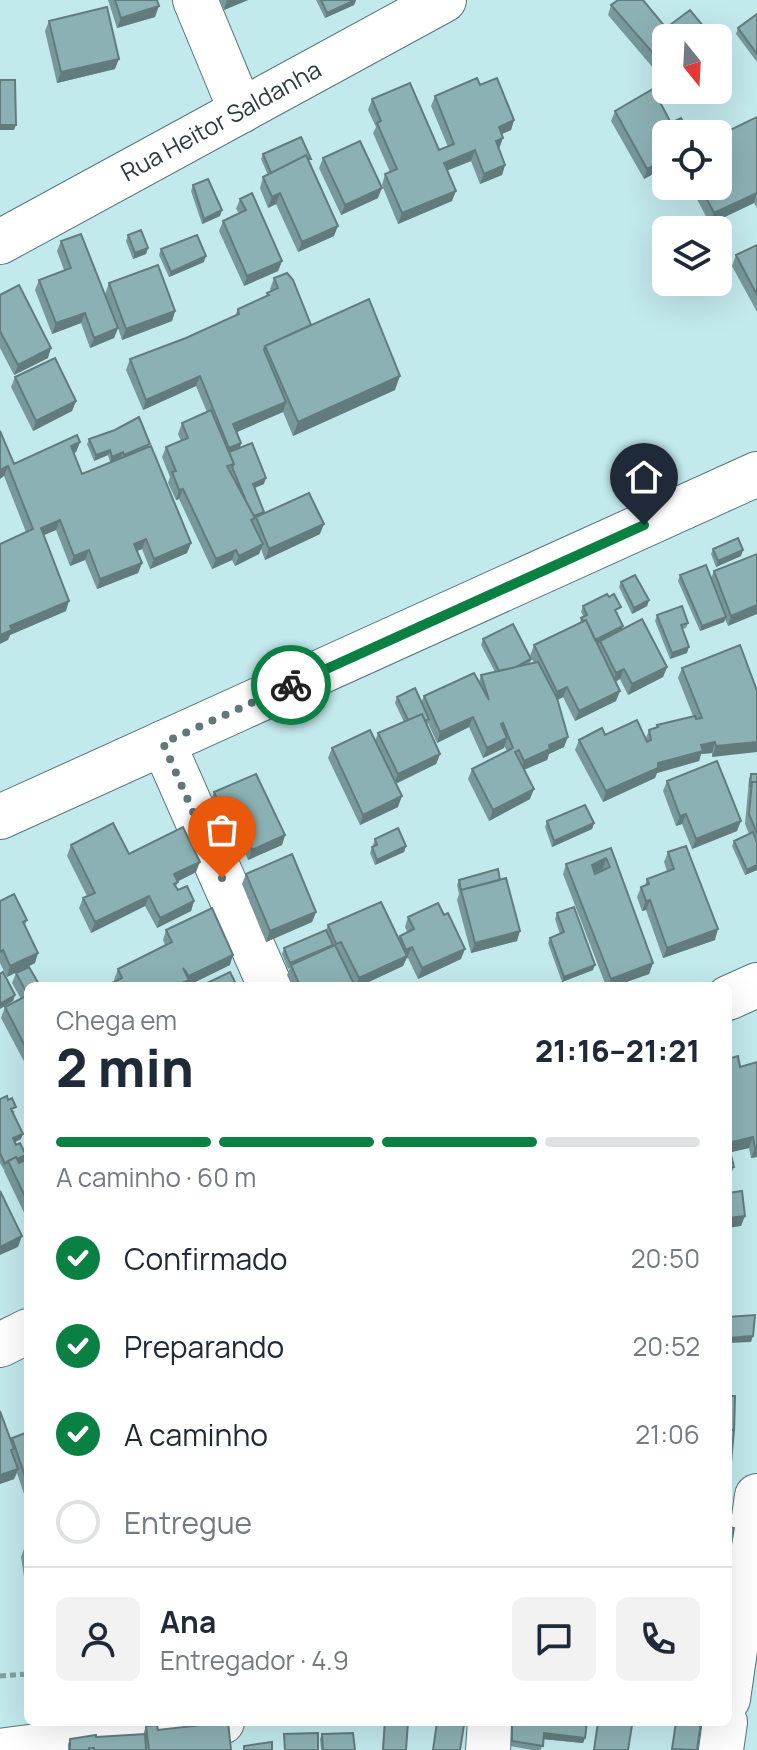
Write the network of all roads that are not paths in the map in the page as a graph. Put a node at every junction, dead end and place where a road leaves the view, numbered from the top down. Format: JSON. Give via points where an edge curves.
{"nodes":[{"id":1,"x":195,"y":0,"type":"edge"},
{"id":2,"x":444,"y":0,"type":"edge"},
{"id":3,"x":241,"y":111,"type":"junction"},
{"id":4,"x":0,"y":242,"type":"edge"},
{"id":5,"x":757,"y":474,"type":"edge"},
{"id":6,"x":163,"y":743,"type":"junction"},
{"id":7,"x":0,"y":817,"type":"edge"},
{"id":8,"x":268,"y":982,"type":"edge"},
{"id":9,"x":757,"y":985,"type":"edge"},
{"id":10,"x":732,"y":996,"type":"edge"},
{"id":11,"x":24,"y":1333,"type":"edge"},
{"id":12,"x":0,"y":1345,"type":"edge"},
{"id":13,"x":746,"y":1510,"type":"edge"},
{"id":14,"x":732,"y":1657,"type":"edge"},
{"id":15,"x":191,"y":1726,"type":"edge"},
{"id":16,"x":490,"y":1726,"type":"edge"},
{"id":17,"x":724,"y":1726,"type":"edge"},
{"id":18,"x":6,"y":1750,"type":"edge"},
{"id":19,"x":488,"y":1750,"type":"edge"},
{"id":20,"x":721,"y":1750,"type":"edge"}],
"edges":[{"from":1,"to":3,"type":"street"},
{"from":2,"to":3,"type":"street","name":"Rua Heitor Saldanha"},
{"from":3,"to":4,"type":"street","name":"Rua Heitor Saldanha"},
{"from":5,"to":6,"type":"street"},
{"from":6,"to":7,"type":"street"},
{"from":6,"to":8,"type":"street"},
{"from":9,"to":10,"type":"street"},
{"from":11,"to":12,"type":"street"},
{"from":13,"to":14,"type":"street"},
{"from":15,"to":18,"type":"street"},
{"from":16,"to":19,"type":"street"},
{"from":17,"to":20,"type":"street"}]}
